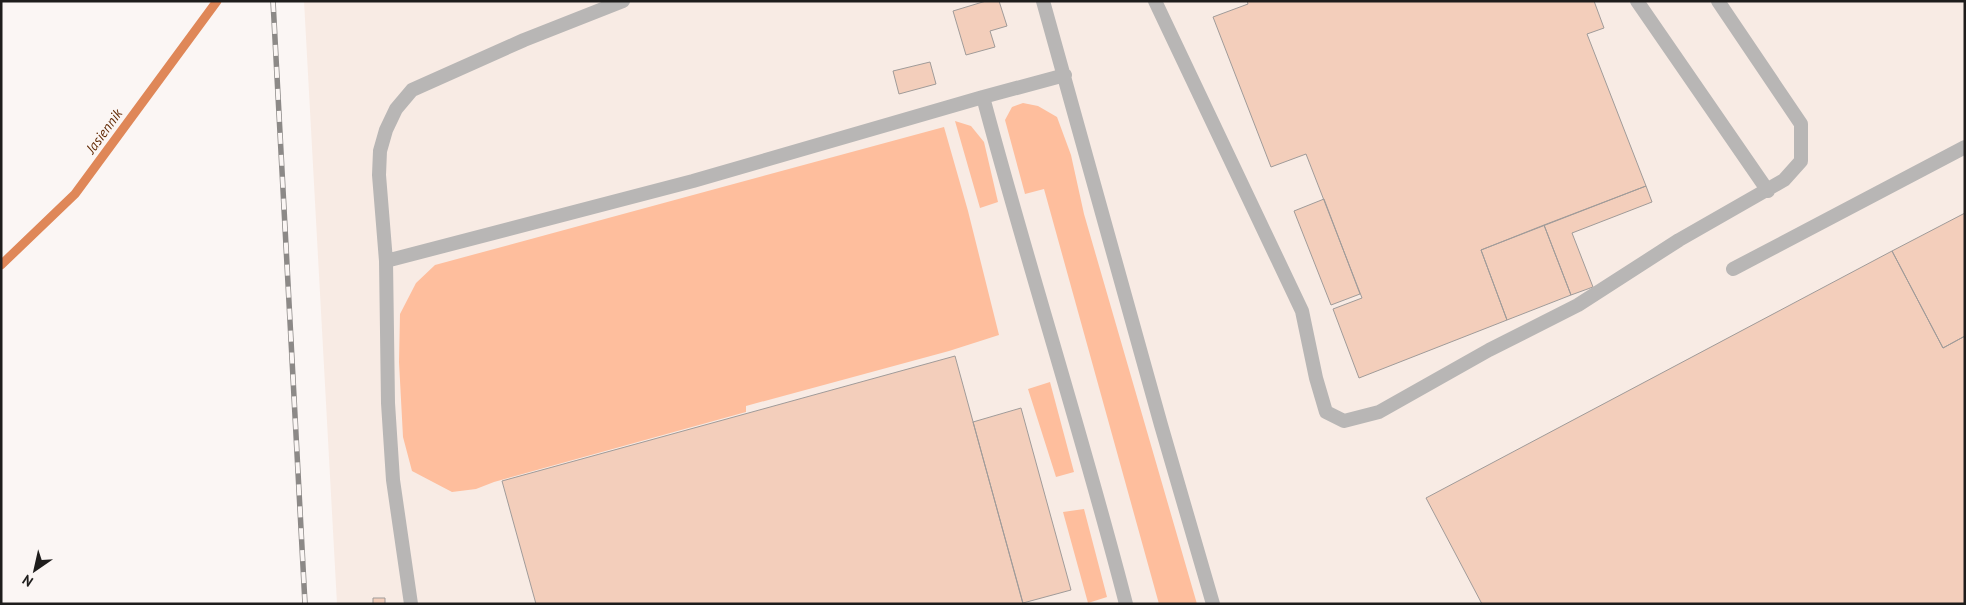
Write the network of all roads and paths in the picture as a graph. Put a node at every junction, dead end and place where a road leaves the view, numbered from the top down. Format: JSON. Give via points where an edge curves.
{"nodes":[{"id":1,"x":623,"y":1,"type":"edge"},
{"id":2,"x":1044,"y":1,"type":"edge"},
{"id":3,"x":1155,"y":1,"type":"edge"},
{"id":4,"x":1637,"y":1,"type":"edge"},
{"id":5,"x":1718,"y":1,"type":"edge"},
{"id":6,"x":1065,"y":75,"type":"junction"},
{"id":7,"x":983,"y":96,"type":"junction"},
{"id":8,"x":1965,"y":147,"type":"edge"},
{"id":9,"x":1768,"y":191,"type":"junction"},
{"id":10,"x":386,"y":261,"type":"junction"},
{"id":11,"x":1733,"y":269,"type":"dead end"},
{"id":12,"x":412,"y":604,"type":"edge"},
{"id":13,"x":1126,"y":604,"type":"edge"},
{"id":14,"x":1213,"y":604,"type":"edge"}],
"edges":[{"from":1,"to":10,"type":"lane","via":[[524,40],[412,90],[396,109],[380,151]]},
{"from":2,"to":6,"type":"lane"},
{"from":3,"to":9,"type":"lane","via":[[1302,311],[1326,412],[1344,421],[1379,412],[1489,350],[1578,305],[1679,240]]},
{"from":4,"to":9,"type":"lane"},
{"from":5,"to":9,"type":"lane","via":[[1801,124],[1800,161],[1784,180]]},
{"from":6,"to":7,"type":"lane"},
{"from":6,"to":14,"type":"lane"},
{"from":7,"to":10,"type":"lane","via":[[692,181]]},
{"from":7,"to":13,"type":"lane","via":[[1012,209]]},
{"from":8,"to":11,"type":"lane"},
{"from":10,"to":12,"type":"lane","via":[[388,403],[393,480]]}]}
